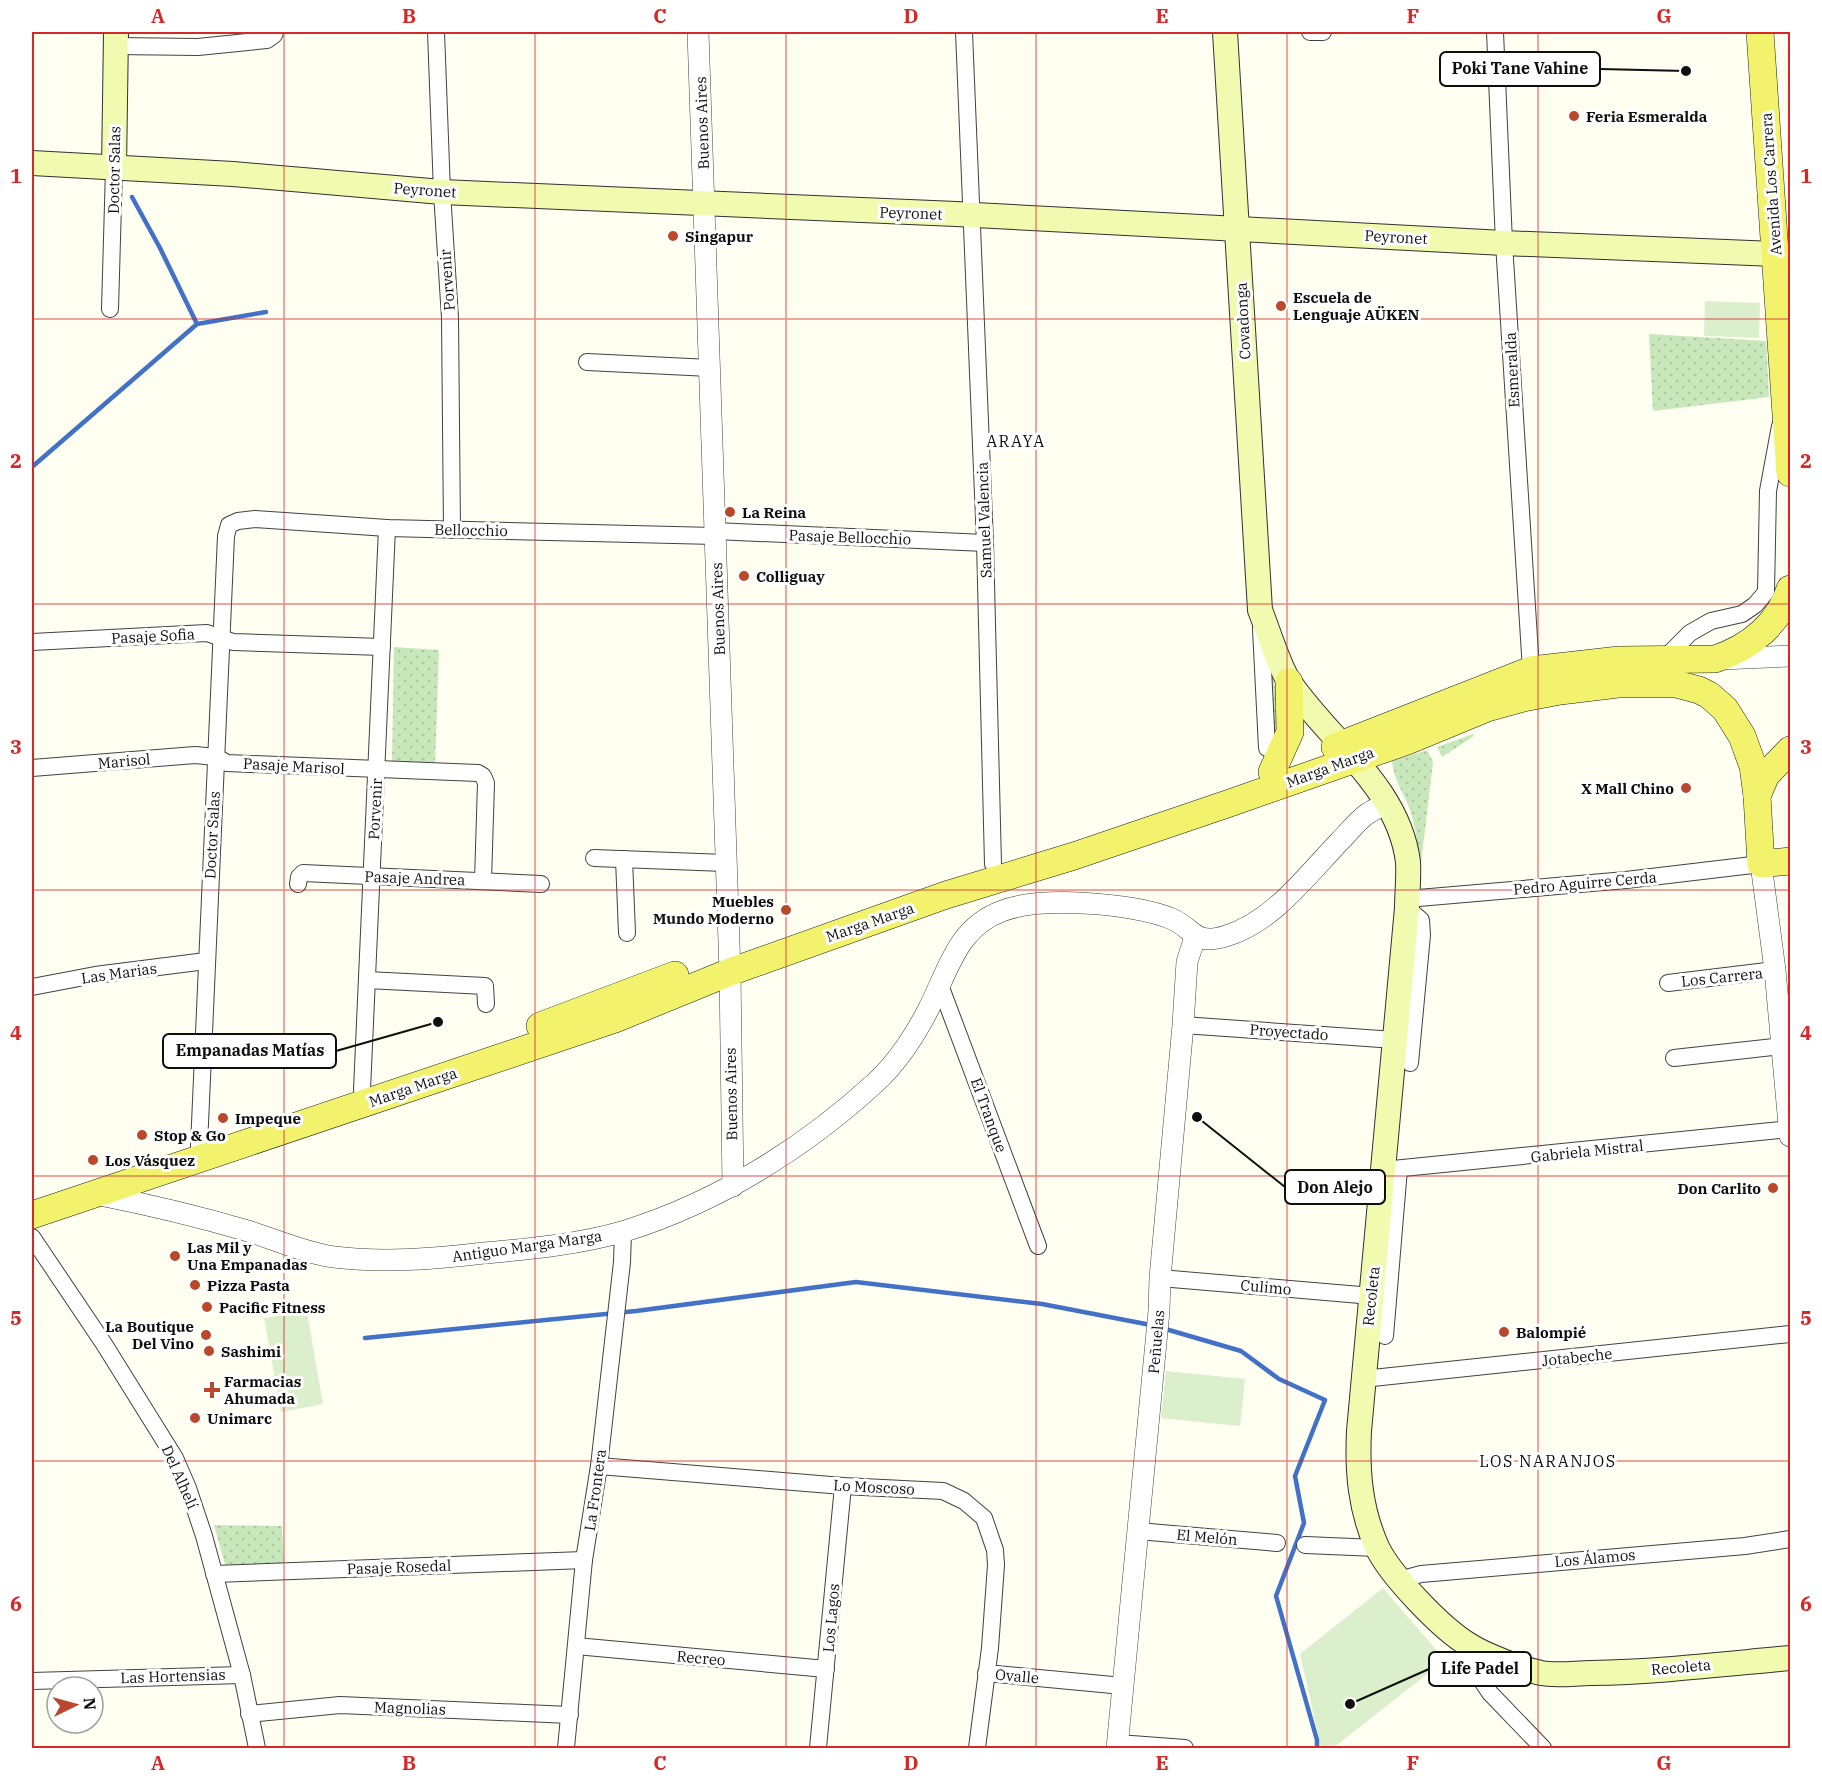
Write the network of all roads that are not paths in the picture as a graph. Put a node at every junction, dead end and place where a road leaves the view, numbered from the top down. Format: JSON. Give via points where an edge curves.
{"nodes":[{"id":1,"x":275,"y":32,"type":"edge"},
{"id":2,"x":436,"y":32,"type":"edge"},
{"id":3,"x":698,"y":32,"type":"edge"},
{"id":4,"x":964,"y":32,"type":"edge"},
{"id":5,"x":1225,"y":32,"type":"edge"},
{"id":6,"x":1495,"y":32,"type":"edge"},
{"id":7,"x":1760,"y":32,"type":"edge"},
{"id":8,"x":116,"y":39,"type":"edge"},
{"id":9,"x":32,"y":163,"type":"edge"},
{"id":10,"x":114,"y":169,"type":"junction"},
{"id":11,"x":442,"y":192,"type":"junction"},
{"id":12,"x":705,"y":203,"type":"junction"},
{"id":13,"x":970,"y":215,"type":"junction"},
{"id":14,"x":1238,"y":229,"type":"junction"},
{"id":15,"x":1504,"y":243,"type":"junction"},
{"id":16,"x":1783,"y":255,"type":"edge"},
{"id":17,"x":110,"y":309,"type":"dead end"},
{"id":18,"x":587,"y":362,"type":"dead end"},
{"id":19,"x":710,"y":368,"type":"junction"},
{"id":20,"x":1785,"y":408,"type":"junction"},
{"id":21,"x":1791,"y":473,"type":"edge"},
{"id":22,"x":229,"y":525,"type":"joint"},
{"id":23,"x":387,"y":528,"type":"junction"},
{"id":24,"x":452,"y":530,"type":"junction"},
{"id":25,"x":715,"y":534,"type":"junction"},
{"id":26,"x":985,"y":543,"type":"junction"},
{"id":27,"x":1779,"y":582,"type":"edge"},
{"id":28,"x":1260,"y":610,"type":"junction"},
{"id":29,"x":221,"y":637,"type":"junction"},
{"id":30,"x":32,"y":642,"type":"edge"},
{"id":31,"x":382,"y":647,"type":"junction"},
{"id":32,"x":1791,"y":656,"type":"edge"},
{"id":33,"x":1664,"y":659,"type":"junction"},
{"id":34,"x":1715,"y":659,"type":"junction"},
{"id":35,"x":1531,"y":670,"type":"junction"},
{"id":36,"x":1289,"y":682,"type":"junction"},
{"id":37,"x":1495,"y":703,"type":"junction"},
{"id":38,"x":1791,"y":750,"type":"edge"},
{"id":39,"x":1347,"y":752,"type":"junction"},
{"id":40,"x":216,"y":757,"type":"junction"},
{"id":41,"x":1269,"y":760,"type":"junction"},
{"id":42,"x":32,"y":768,"type":"edge"},
{"id":43,"x":377,"y":770,"type":"junction"},
{"id":44,"x":1757,"y":796,"type":"junction"},
{"id":45,"x":1386,"y":803,"type":"junction"},
{"id":46,"x":594,"y":858,"type":"dead end"},
{"id":47,"x":624,"y":859,"type":"junction"},
{"id":48,"x":1791,"y":861,"type":"edge"},
{"id":49,"x":725,"y":863,"type":"junction"},
{"id":50,"x":993,"y":864,"type":"junction"},
{"id":51,"x":1761,"y":864,"type":"junction"},
{"id":52,"x":371,"y":876,"type":"junction"},
{"id":53,"x":483,"y":880,"type":"junction"},
{"id":54,"x":298,"y":884,"type":"dead end"},
{"id":55,"x":541,"y":884,"type":"dead end"},
{"id":56,"x":1407,"y":904,"type":"junction"},
{"id":57,"x":627,"y":933,"type":"dead end"},
{"id":58,"x":1195,"y":937,"type":"junction"},
{"id":59,"x":206,"y":962,"type":"junction"},
{"id":60,"x":729,"y":963,"type":"junction"},
{"id":61,"x":1775,"y":976,"type":"junction"},
{"id":62,"x":367,"y":980,"type":"junction"},
{"id":63,"x":1668,"y":982,"type":"dead end"},
{"id":64,"x":940,"y":985,"type":"junction"},
{"id":65,"x":32,"y":987,"type":"edge"},
{"id":66,"x":1726,"y":987,"type":"dead end"},
{"id":67,"x":486,"y":1004,"type":"dead end"},
{"id":68,"x":1183,"y":1024,"type":"junction"},
{"id":69,"x":1395,"y":1040,"type":"junction"},
{"id":70,"x":1782,"y":1046,"type":"junction"},
{"id":71,"x":1674,"y":1059,"type":"dead end"},
{"id":72,"x":1410,"y":1062,"type":"dead end"},
{"id":73,"x":362,"y":1090,"type":"junction"},
{"id":74,"x":1790,"y":1129,"type":"edge"},
{"id":75,"x":1791,"y":1136,"type":"edge"},
{"id":76,"x":200,"y":1146,"type":"junction"},
{"id":77,"x":1391,"y":1170,"type":"junction"},
{"id":78,"x":733,"y":1186,"type":"junction"},
{"id":79,"x":94,"y":1194,"type":"junction"},
{"id":80,"x":32,"y":1203,"type":"edge"},
{"id":81,"x":32,"y":1215,"type":"edge"},
{"id":82,"x":623,"y":1232,"type":"junction"},
{"id":83,"x":32,"y":1237,"type":"edge"},
{"id":84,"x":1038,"y":1246,"type":"dead end"},
{"id":85,"x":1160,"y":1278,"type":"junction"},
{"id":86,"x":1372,"y":1296,"type":"junction"},
{"id":87,"x":1791,"y":1335,"type":"edge"},
{"id":88,"x":1385,"y":1336,"type":"dead end"},
{"id":89,"x":1363,"y":1379,"type":"junction"},
{"id":90,"x":599,"y":1466,"type":"junction"},
{"id":91,"x":843,"y":1486,"type":"junction"},
{"id":92,"x":1138,"y":1531,"type":"junction"},
{"id":93,"x":1791,"y":1539,"type":"edge"},
{"id":94,"x":1277,"y":1543,"type":"dead end"},
{"id":95,"x":1305,"y":1545,"type":"dead end"},
{"id":96,"x":1377,"y":1548,"type":"junction"},
{"id":97,"x":584,"y":1560,"type":"junction"},
{"id":98,"x":214,"y":1574,"type":"junction"},
{"id":99,"x":1399,"y":1580,"type":"junction"},
{"id":100,"x":1469,"y":1645,"type":"junction"},
{"id":101,"x":576,"y":1646,"type":"junction"},
{"id":102,"x":1791,"y":1658,"type":"edge"},
{"id":103,"x":826,"y":1670,"type":"junction"},
{"id":104,"x":986,"y":1673,"type":"junction"},
{"id":105,"x":242,"y":1674,"type":"junction"},
{"id":106,"x":32,"y":1681,"type":"edge"},
{"id":107,"x":1123,"y":1686,"type":"junction"},
{"id":108,"x":249,"y":1714,"type":"junction"},
{"id":109,"x":570,"y":1715,"type":"junction"},
{"id":110,"x":1118,"y":1746,"type":"edge"},
{"id":111,"x":257,"y":1749,"type":"edge"},
{"id":112,"x":566,"y":1749,"type":"edge"},
{"id":113,"x":818,"y":1749,"type":"edge"},
{"id":114,"x":977,"y":1749,"type":"edge"},
{"id":115,"x":1185,"y":1749,"type":"edge"},
{"id":116,"x":1543,"y":1749,"type":"edge"}],
"edges":[{"from":1,"to":8,"type":"street","via":[[267,40],[198,47]]},
{"from":2,"to":11,"type":"street","name":"Porvenir"},
{"from":3,"to":12,"type":"street","name":"Buenos Aires"},
{"from":4,"to":13,"type":"street","name":"Samuel Valencia"},
{"from":5,"to":14,"type":"main road","name":"Covadonga"},
{"from":6,"to":15,"type":"street","name":"Esmeralda"},
{"from":7,"to":16,"type":"main road","name":"Avenida Los Carrera"},
{"from":8,"to":10,"type":"main road","name":"Doctor Salas"},
{"from":9,"to":10,"type":"main road","name":"Peyronet"},
{"from":10,"to":11,"type":"main road","name":"Peyronet","via":[[233,174]]},
{"from":10,"to":17,"type":"street","name":"Doctor Salas"},
{"from":11,"to":12,"type":"main road","name":"Peyronet"},
{"from":11,"to":24,"type":"street","name":"Porvenir","via":[[450,318]]},
{"from":12,"to":13,"type":"main road","name":"Peyronet"},
{"from":12,"to":19,"type":"street","name":"Buenos Aires"},
{"from":13,"to":14,"type":"main road","name":"Peyronet"},
{"from":13,"to":26,"type":"street","name":"Samuel Valencia"},
{"from":14,"to":15,"type":"main road","name":"Peyronet"},
{"from":14,"to":28,"type":"main road","name":"Covadonga"},
{"from":15,"to":16,"type":"main road","name":"Peyronet"},
{"from":15,"to":35,"type":"street","name":"Esmeralda"},
{"from":16,"to":20,"type":"main road","name":"Avenida Los Carrera"},
{"from":18,"to":19,"type":"street"},
{"from":19,"to":25,"type":"street","name":"Buenos Aires"},
{"from":20,"to":21,"type":"main road","name":"Avenida Los Carrera"},
{"from":20,"to":27,"type":"street","name":"Avenida Los Carrera","via":[[1768,491]]},
{"from":22,"to":23,"type":"street","name":"Bellocchio","via":[[255,519]]},
{"from":22,"to":29,"type":"street","name":"Doctor Salas"},
{"from":23,"to":24,"type":"street","name":"Bellocchio"},
{"from":23,"to":31,"type":"street","name":"Porvenir"},
{"from":24,"to":25,"type":"street","name":"Bellocchio"},
{"from":25,"to":26,"type":"street","name":"Pasaje Bellocchio"},
{"from":25,"to":49,"type":"street","name":"Buenos Aires"},
{"from":26,"to":50,"type":"street","name":"Samuel Valencia"},
{"from":27,"to":33,"type":"street","via":[[1742,614],[1711,621],[1690,633]]},
{"from":27,"to":34,"type":"main road","via":[[1782,608],[1764,631],[1741,648]]},
{"from":28,"to":36,"type":"main road","name":"Covadonga"},
{"from":28,"to":41,"type":"street","name":"Covadonga"},
{"from":29,"to":30,"type":"street","name":"Pasaje Sofia","via":[[207,633]]},
{"from":29,"to":31,"type":"street","name":"Pasaje Sofia","via":[[233,642]]},
{"from":29,"to":40,"type":"street","name":"Doctor Salas"},
{"from":31,"to":43,"type":"street","name":"Porvenir"},
{"from":32,"to":34,"type":"street","name":"Marga Marga"},
{"from":33,"to":34,"type":"main road","name":"Marga Marga"},
{"from":33,"to":35,"type":"main road","name":"Marga Marga"},
{"from":34,"to":37,"type":"street","name":"Marga Marga","via":[[1541,685]]},
{"from":35,"to":37,"type":"street"},
{"from":35,"to":39,"type":"main road","name":"Marga Marga"},
{"from":36,"to":39,"type":"main road","name":"Covadonga"},
{"from":36,"to":41,"type":"main road","via":[[1290,732]]},
{"from":37,"to":39,"type":"main road","name":"Marga Marga","via":[[1407,741]]},
{"from":37,"to":44,"type":"main road","via":[[1589,687],[1647,683],[1688,686],[1709,695],[1734,722],[1753,766]]},
{"from":38,"to":44,"type":"main road","via":[[1767,775]]},
{"from":39,"to":41,"type":"main road","name":"Marga Marga"},
{"from":39,"to":45,"type":"main road","name":"Recoleta"},
{"from":39,"to":60,"type":"main road","name":"Marga Marga","via":[[1085,852]]},
{"from":40,"to":42,"type":"street","name":"Marisol","via":[[195,755]]},
{"from":40,"to":43,"type":"street","name":"Pasaje Marisol","via":[[227,763]]},
{"from":40,"to":59,"type":"street","name":"Doctor Salas"},
{"from":41,"to":50,"type":"main road","name":"Marga Marga"},
{"from":43,"to":52,"type":"street","name":"Porvenir"},
{"from":43,"to":53,"type":"street","name":"Pasaje Marisol","via":[[483,776]]},
{"from":44,"to":51,"type":"main road"},
{"from":45,"to":56,"type":"main road","name":"Recoleta","via":[[1397,823],[1408,862]]},
{"from":45,"to":58,"type":"street","via":[[1364,816],[1251,926],[1225,936]]},
{"from":46,"to":47,"type":"street"},
{"from":47,"to":49,"type":"street"},
{"from":47,"to":57,"type":"street"},
{"from":48,"to":51,"type":"main road"},
{"from":49,"to":60,"type":"street","name":"Buenos Aires"},
{"from":50,"to":60,"type":"main road","name":"Marga Marga"},
{"from":51,"to":56,"type":"street","name":"Pedro Aguirre Cerda"},
{"from":51,"to":61,"type":"street","name":"Los Carrera"},
{"from":52,"to":53,"type":"street","name":"Pasaje Andrea"},
{"from":52,"to":54,"type":"street","name":"Pasaje Andrea","via":[[303,873]]},
{"from":52,"to":62,"type":"street","name":"Porvenir"},
{"from":53,"to":55,"type":"street","name":"Pasaje Andrea"},
{"from":56,"to":69,"type":"main road","name":"Recoleta"},
{"from":56,"to":72,"type":"street","via":[[1421,920],[1422,935]]},
{"from":58,"to":64,"type":"street","name":"Antiguo Marga Marga","via":[[1175,920],[1125,907],[1038,903],[1002,911],[981,923],[953,953]]},
{"from":58,"to":68,"type":"street","name":"Peñuelas","via":[[1187,962]]},
{"from":59,"to":65,"type":"street","name":"Las Marias"},
{"from":59,"to":76,"type":"street","name":"Doctor Salas"},
{"from":60,"to":73,"type":"main road","name":"Marga Marga"},
{"from":60,"to":78,"type":"street","name":"Buenos Aires"},
{"from":60,"to":79,"type":"main road","name":"Marga Marga","via":[[615,1019]]},
{"from":61,"to":63,"type":"street","name":"Los Carrera"},
{"from":61,"to":66,"type":"street"},
{"from":61,"to":70,"type":"street","name":"Los Carrera"},
{"from":62,"to":67,"type":"street","via":[[485,986]]},
{"from":62,"to":73,"type":"street","name":"Porvenir"},
{"from":64,"to":78,"type":"street","name":"Antiguo Marga Marga","via":[[906,1049],[881,1077],[820,1130]]},
{"from":64,"to":84,"type":"street","name":"El Tranque"},
{"from":68,"to":69,"type":"street","name":"Proyectado"},
{"from":68,"to":85,"type":"street","name":"Peñuelas"},
{"from":69,"to":77,"type":"main road","name":"Recoleta"},
{"from":70,"to":71,"type":"street"},
{"from":70,"to":74,"type":"street","name":"Los Carrera"},
{"from":73,"to":76,"type":"main road","name":"Marga Marga"},
{"from":74,"to":75,"type":"street","name":"Los Carrera"},
{"from":74,"to":77,"type":"street","name":"Gabriela Mistral"},
{"from":76,"to":80,"type":"main road","name":"Marga Marga"},
{"from":77,"to":86,"type":"main road","name":"Recoleta"},
{"from":77,"to":88,"type":"street","name":"Recoleta"},
{"from":78,"to":82,"type":"street","name":"Antiguo Marga Marga"},
{"from":79,"to":81,"type":"main road","name":"Marga Marga"},
{"from":79,"to":82,"type":"street","name":"Antiguo Marga Marga","via":[[178,1211],[330,1257],[382,1261],[507,1251]]},
{"from":82,"to":90,"type":"street","name":"La Frontera"},
{"from":83,"to":98,"type":"street","name":"Del Alhelí","via":[[175,1458]]},
{"from":85,"to":86,"type":"street","name":"Culimo"},
{"from":85,"to":92,"type":"street","name":"Peñuelas"},
{"from":86,"to":89,"type":"main road","name":"Recoleta"},
{"from":87,"to":89,"type":"street","name":"Jotabeche"},
{"from":89,"to":96,"type":"main road","name":"Recoleta","via":[[1358,1467],[1360,1489]]},
{"from":90,"to":91,"type":"street","name":"Lo Moscoso"},
{"from":90,"to":97,"type":"street","name":"La Frontera"},
{"from":91,"to":103,"type":"street","name":"Los Lagos"},
{"from":91,"to":104,"type":"street","name":"Lo Moscoso","via":[[943,1491],[964,1501],[984,1518],[996,1565]]},
{"from":92,"to":94,"type":"street","name":"El Melón"},
{"from":92,"to":107,"type":"street","name":"Peñuelas"},
{"from":93,"to":99,"type":"street","name":"Los Álamos","via":[[1421,1574]]},
{"from":95,"to":96,"type":"street"},
{"from":96,"to":99,"type":"main road","name":"Recoleta"},
{"from":97,"to":98,"type":"street","name":"Pasaje Rosedal"},
{"from":97,"to":101,"type":"street","name":"La Frontera"},
{"from":98,"to":105,"type":"street","name":"Del Alhelí"},
{"from":99,"to":100,"type":"main road","name":"Recoleta"},
{"from":100,"to":102,"type":"main road","name":"Recoleta","via":[[1543,1674],[1616,1673]]},
{"from":100,"to":116,"type":"street","via":[[1470,1664],[1490,1693]]},
{"from":101,"to":103,"type":"street","name":"Recreo"},
{"from":101,"to":109,"type":"street","name":"La Frontera"},
{"from":103,"to":113,"type":"street","name":"Los Lagos"},
{"from":104,"to":107,"type":"street","name":"Ovalle"},
{"from":104,"to":114,"type":"street","name":"Ovalle"},
{"from":105,"to":106,"type":"street","name":"Las Hortensias"},
{"from":105,"to":108,"type":"street","name":"Del Alhelí"},
{"from":107,"to":110,"type":"street","name":"Peñuelas"},
{"from":108,"to":109,"type":"street","name":"Magnolias","via":[[340,1705]]},
{"from":108,"to":111,"type":"street","name":"Del Alhelí"},
{"from":109,"to":112,"type":"street","name":"La Frontera"},
{"from":110,"to":115,"type":"street"}]}
